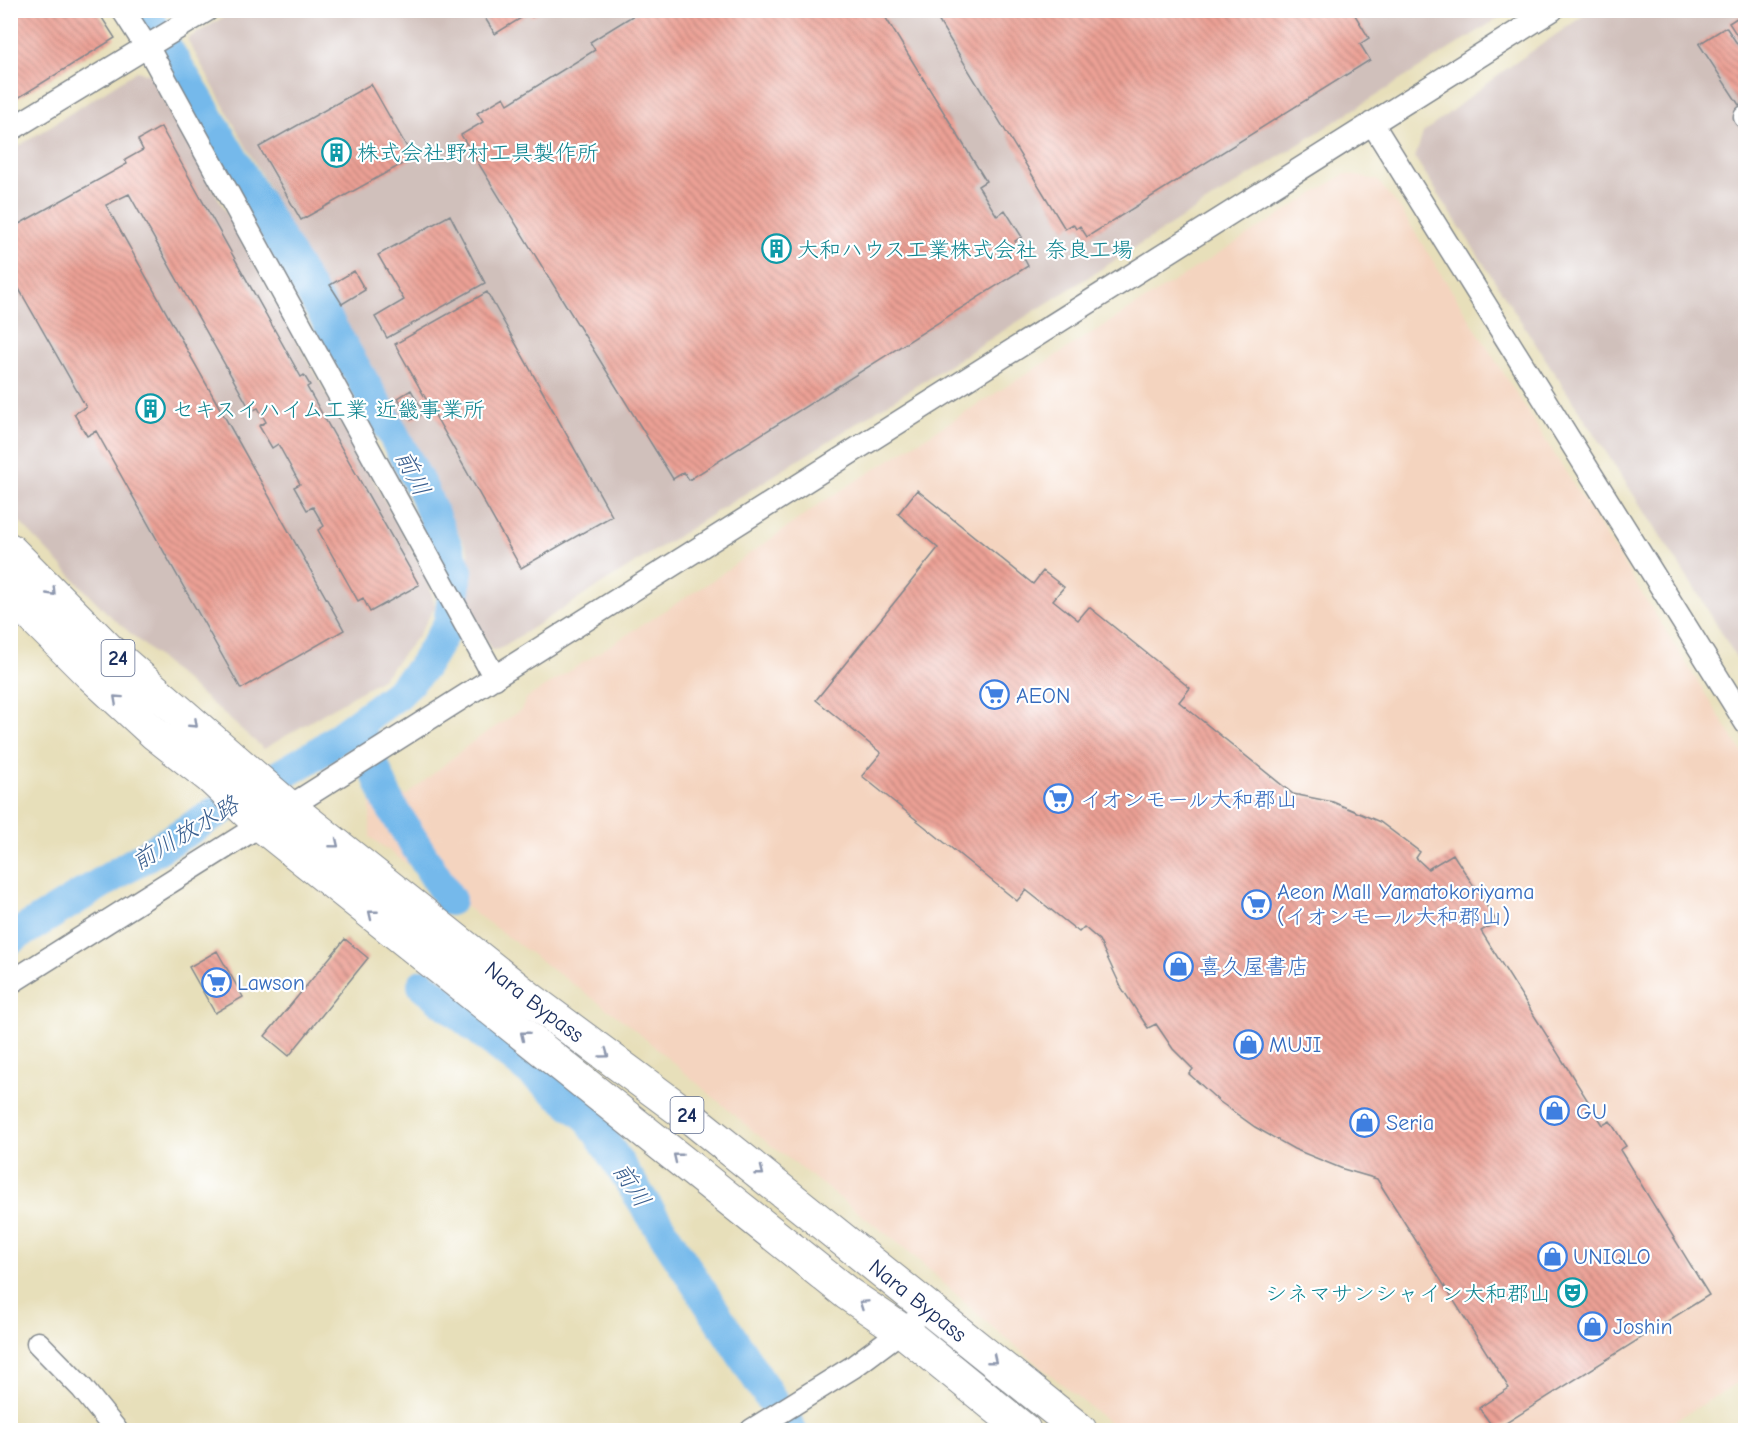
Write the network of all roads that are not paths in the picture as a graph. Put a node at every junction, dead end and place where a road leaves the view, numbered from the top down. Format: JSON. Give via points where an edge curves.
{"nodes":[{"id":1,"x":123,"y":10,"type":"edge"},
{"id":2,"x":207,"y":10,"type":"edge"},
{"id":3,"x":1552,"y":10,"type":"edge"},
{"id":4,"x":146,"y":47,"type":"junction"},
{"id":5,"x":1372,"y":123,"type":"junction"},
{"id":6,"x":10,"y":130,"type":"edge"},
{"id":7,"x":10,"y":550,"type":"edge"},
{"id":8,"x":10,"y":594,"type":"edge"},
{"id":9,"x":495,"y":678,"type":"junction"},
{"id":10,"x":1746,"y":723,"type":"edge"},
{"id":11,"x":221,"y":768,"type":"junction"},
{"id":12,"x":280,"y":798,"type":"junction"},
{"id":13,"x":252,"y":817,"type":"junction"},
{"id":14,"x":10,"y":983,"type":"edge"},
{"id":15,"x":927,"y":1308,"type":"junction"},
{"id":16,"x":904,"y":1332,"type":"junction"},
{"id":17,"x":38,"y":1343,"type":"dead end"},
{"id":18,"x":780,"y":1418,"type":"edge"},
{"id":19,"x":116,"y":1431,"type":"edge"},
{"id":20,"x":752,"y":1431,"type":"edge"},
{"id":21,"x":1024,"y":1431,"type":"edge"},
{"id":22,"x":1080,"y":1431,"type":"edge"}],
"edges":[{"from":1,"to":4,"type":"street"},
{"from":2,"to":4,"type":"street"},
{"from":3,"to":5,"type":"street"},
{"from":4,"to":6,"type":"street"},
{"from":4,"to":9,"type":"street"},
{"from":5,"to":9,"type":"street"},
{"from":5,"to":10,"type":"street"},
{"from":7,"to":11,"type":"highway","name":"Nara Bypass","number":"24","one_way":true},
{"from":11,"to":8,"type":"highway","name":"Nara Bypass","number":"24","one_way":true,"via":[[154,733]]},
{"from":9,"to":12,"type":"street"},
{"from":11,"to":12,"type":"highway","name":"Nara Bypass","number":"24"},
{"from":11,"to":13,"type":"highway","name":"Nara Bypass","number":"24"},
{"from":12,"to":13,"type":"street"},
{"from":12,"to":15,"type":"highway","name":"Nara Bypass","number":"24","one_way":true,"via":[[528,998],[695,1120]]},
{"from":13,"to":14,"type":"street"},
{"from":16,"to":13,"type":"highway","name":"Nara Bypass","number":"24","one_way":true,"via":[[848,1294]]},
{"from":15,"to":16,"type":"street"},
{"from":15,"to":22,"type":"highway","name":"Nara Bypass","number":"24","one_way":true},
{"from":16,"to":18,"type":"street"},
{"from":16,"to":21,"type":"highway","name":"Nara Bypass","number":"24"},
{"from":17,"to":19,"type":"street","via":[[82,1388]]},
{"from":18,"to":20,"type":"street"}]}
